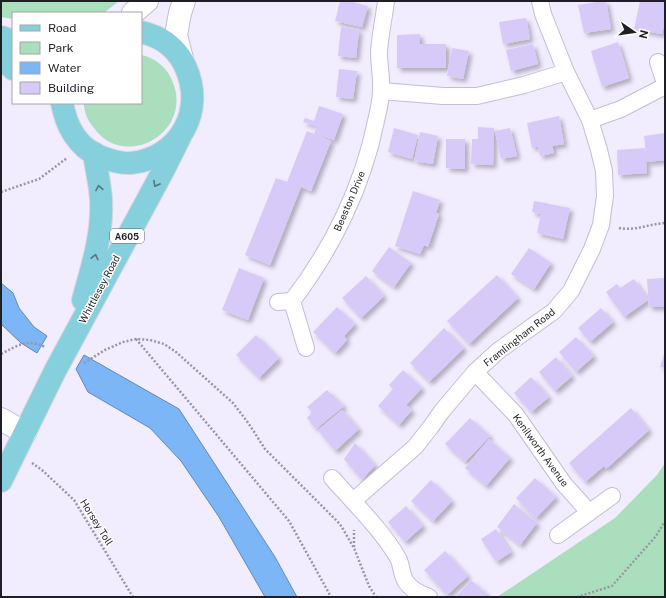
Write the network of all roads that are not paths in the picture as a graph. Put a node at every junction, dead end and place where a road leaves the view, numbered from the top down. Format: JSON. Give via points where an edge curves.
{"nodes":[{"id":1,"x":147,"y":1,"type":"edge"},
{"id":2,"x":184,"y":1,"type":"edge"},
{"id":3,"x":386,"y":1,"type":"edge"},
{"id":4,"x":540,"y":1,"type":"edge"},
{"id":5,"x":134,"y":12,"type":"edge"},
{"id":6,"x":142,"y":32,"type":"edge"},
{"id":7,"x":1,"y":37,"type":"edge"},
{"id":8,"x":12,"y":41,"type":"edge"},
{"id":9,"x":1,"y":57,"type":"edge"},
{"id":10,"x":182,"y":59,"type":"junction"},
{"id":11,"x":658,"y":62,"type":"dead end"},
{"id":12,"x":12,"y":68,"type":"edge"},
{"id":13,"x":566,"y":72,"type":"junction"},
{"id":14,"x":665,"y":85,"type":"edge"},
{"id":15,"x":381,"y":91,"type":"junction"},
{"id":16,"x":49,"y":104,"type":"edge"},
{"id":17,"x":64,"y":110,"type":"edge"},
{"id":18,"x":590,"y":120,"type":"junction"},
{"id":19,"x":180,"y":137,"type":"junction"},
{"id":20,"x":88,"y":150,"type":"junction"},
{"id":21,"x":74,"y":336,"type":"junction"},
{"id":22,"x":306,"y":348,"type":"dead end"},
{"id":23,"x":475,"y":372,"type":"junction"},
{"id":24,"x":1,"y":419,"type":"edge"},
{"id":25,"x":25,"y":433,"type":"junction"},
{"id":26,"x":332,"y":478,"type":"dead end"},
{"id":27,"x":1,"y":480,"type":"edge"},
{"id":28,"x":612,"y":496,"type":"dead end"},
{"id":29,"x":353,"y":501,"type":"junction"},
{"id":30,"x":589,"y":512,"type":"junction"},
{"id":31,"x":558,"y":535,"type":"dead end"},
{"id":32,"x":429,"y":597,"type":"edge"}],
"edges":[{"from":1,"to":5,"type":"main road"},
{"from":2,"to":10,"type":"main road","via":[[176,35]]},
{"from":3,"to":15,"type":"street","name":"Beeston Drive","via":[[380,32]]},
{"from":4,"to":13,"type":"street","name":"Framlingham Road"},
{"from":6,"to":10,"type":"main road","number":"A605","via":[[170,46]]},
{"from":7,"to":8,"type":"main road"},
{"from":9,"to":12,"type":"main road"},
{"from":10,"to":19,"type":"main road","number":"A605","via":[[191,78],[193,98],[190,118]]},
{"from":11,"to":14,"type":"street"},
{"from":13,"to":15,"type":"street","via":[[477,96]]},
{"from":13,"to":18,"type":"street","name":"Framlingham Road"},
{"from":14,"to":18,"type":"street","via":[[621,109]]},
{"from":15,"to":22,"type":"street","name":"Beeston Drive","via":[[372,138],[359,181],[341,223],[310,278],[285,302]]},
{"from":16,"to":17,"type":"main road","number":"A605"},
{"from":17,"to":20,"type":"main road","number":"A605","via":[[72,133]]},
{"from":18,"to":23,"type":"street","name":"Framlingham Road","via":[[604,171],[605,196],[601,225],[592,249],[571,291],[554,311],[498,351]]},
{"from":19,"to":20,"type":"main road","number":"A605","via":[[166,150],[149,159],[130,163],[112,161]]},
{"from":19,"to":21,"type":"main road","name":"Whittlesey Road","number":"A605","one_way":true},
{"from":21,"to":20,"type":"main road","name":"Whittlesey Road","number":"A605","one_way":true,"via":[[101,222],[101,198]]},
{"from":21,"to":25,"type":"main road","name":"Whittlesey Road","number":"A605"},
{"from":23,"to":29,"type":"street","name":"Framlingham Road","via":[[415,447]]},
{"from":23,"to":30,"type":"street","name":"Kenilworth Avenue","via":[[516,415],[564,484]]},
{"from":24,"to":25,"type":"main road"},
{"from":25,"to":27,"type":"main road","number":"A605"},
{"from":26,"to":29,"type":"street"},
{"from":28,"to":30,"type":"street"},
{"from":29,"to":32,"type":"street","via":[[399,560],[406,581],[421,594]]},
{"from":30,"to":31,"type":"street"}]}
